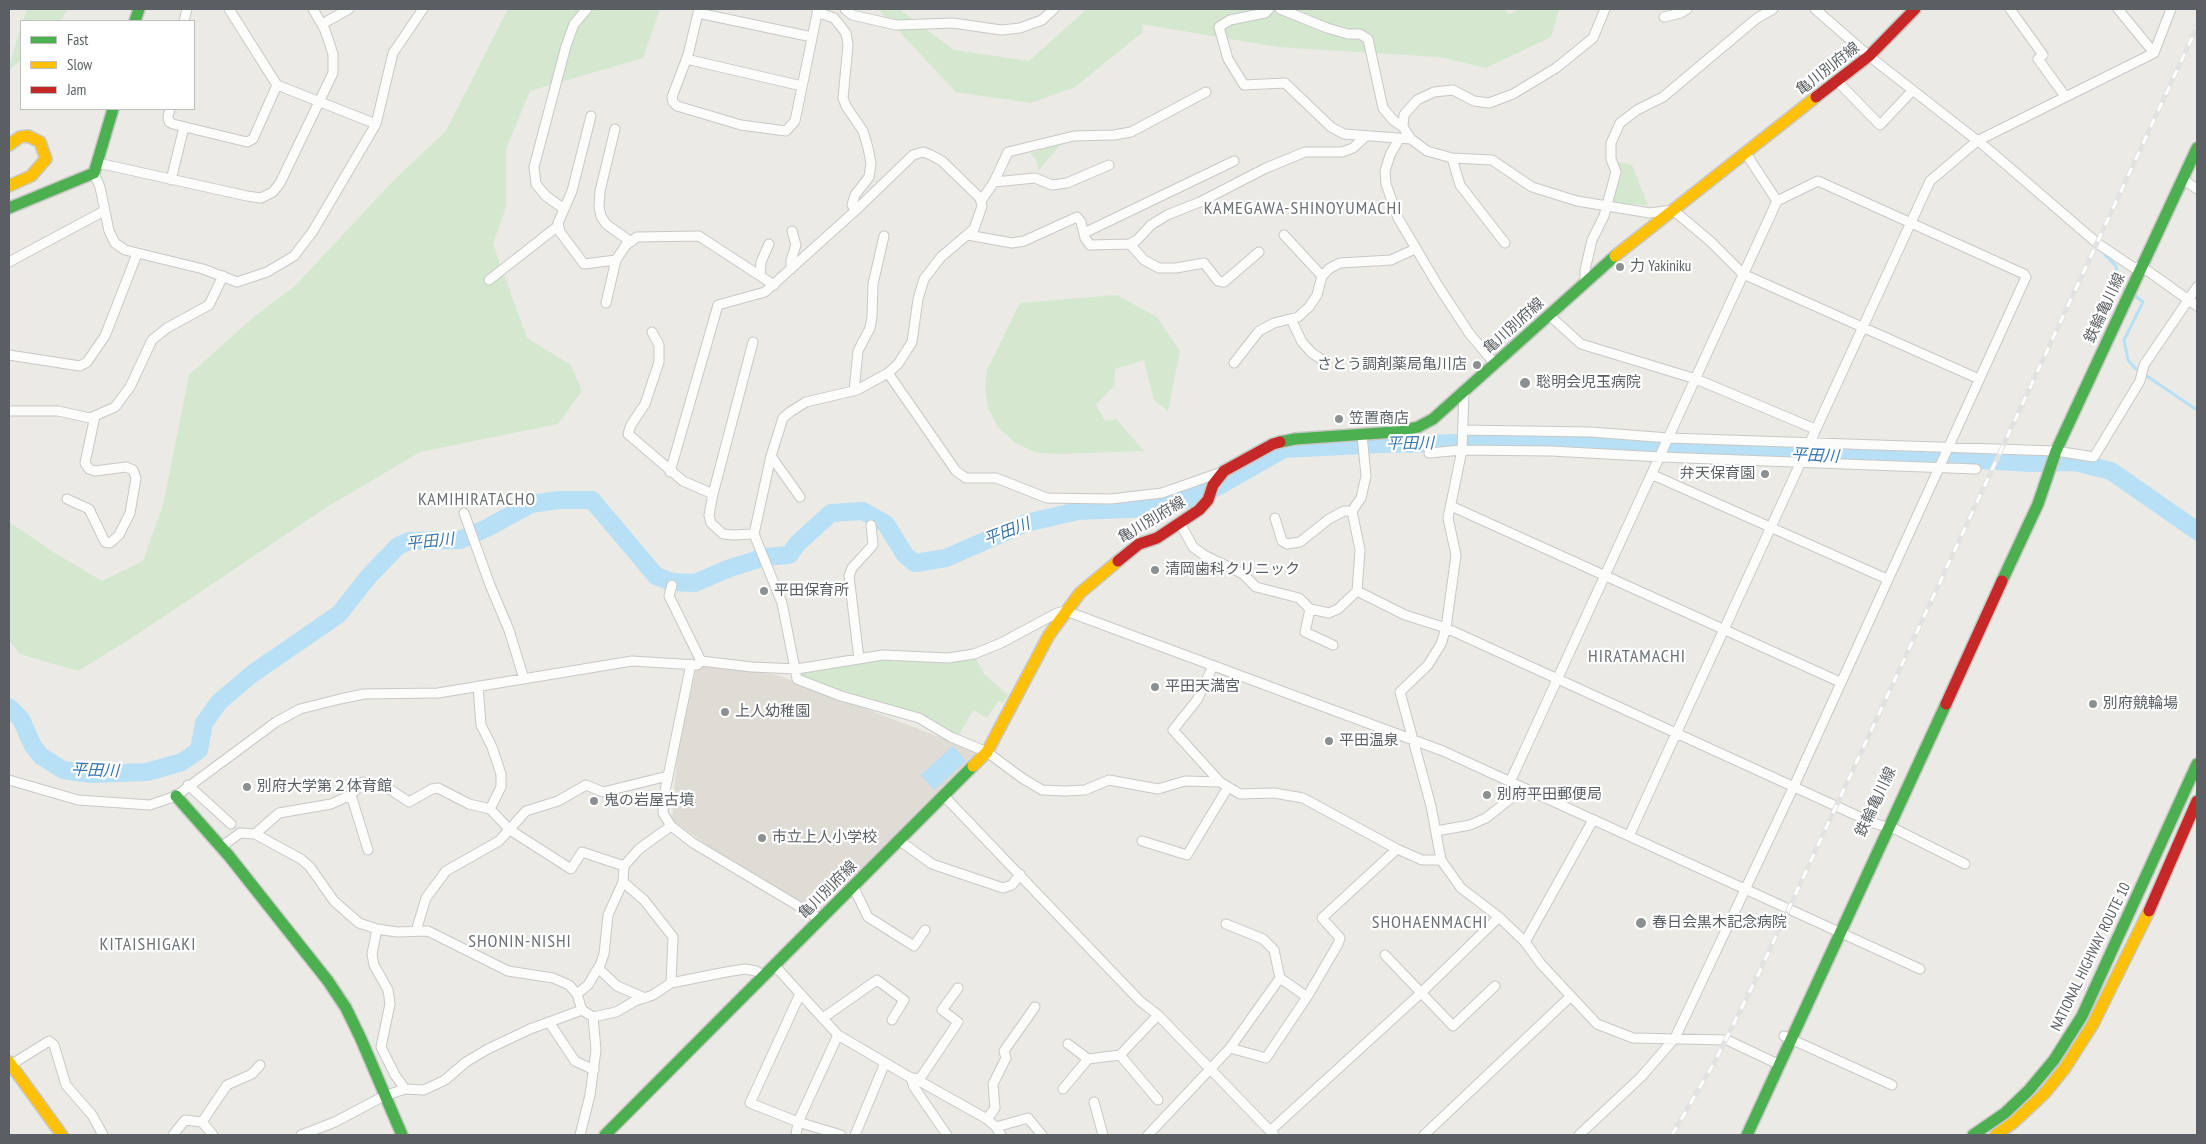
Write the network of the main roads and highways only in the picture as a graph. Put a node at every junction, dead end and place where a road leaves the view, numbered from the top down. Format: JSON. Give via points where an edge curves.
{"nodes":[{"id":1,"x":1915,"y":9,"type":"edge"},
{"id":2,"x":112,"y":110,"type":"edge"},
{"id":3,"x":9,"y":145,"type":"edge"},
{"id":4,"x":2197,"y":148,"type":"edge"},
{"id":5,"x":9,"y":186,"type":"edge"},
{"id":6,"x":9,"y":208,"type":"edge"},
{"id":7,"x":2197,"y":764,"type":"edge"},
{"id":8,"x":176,"y":796,"type":"road end"},
{"id":9,"x":2197,"y":801,"type":"edge"},
{"id":10,"x":1776,"y":1063,"type":"junction"},
{"id":11,"x":9,"y":1064,"type":"edge"},
{"id":12,"x":62,"y":1135,"type":"edge"},
{"id":13,"x":402,"y":1135,"type":"edge"},
{"id":14,"x":605,"y":1135,"type":"edge"},
{"id":15,"x":1738,"y":1135,"type":"edge"},
{"id":16,"x":1747,"y":1135,"type":"edge"},
{"id":17,"x":1972,"y":1135,"type":"edge"},
{"id":18,"x":1996,"y":1135,"type":"edge"}],
"edges":[{"from":1,"to":14,"type":"main road","name":"亀川別府線","via":[[1868,56],[1586,281],[1433,419],[1418,427],[1362,438],[1295,439],[1273,444],[1224,471],[1199,510],[1120,557],[1080,593],[1049,635],[987,752]]},
{"from":2,"to":6,"type":"main road","via":[[96,168]]},
{"from":3,"to":5,"type":"main road","via":[[20,137],[28,136],[40,142],[46,159],[31,176]]},
{"from":4,"to":10,"type":"main road","name":"鉄輪亀川線"},
{"from":7,"to":17,"type":"main road","name":"NATIONAL HIGHWAY ROUTE 10","via":[[2082,1016],[2054,1060],[2029,1090],[2005,1113]]},
{"from":8,"to":13,"type":"main road","via":[[318,966],[346,1008]]},
{"from":9,"to":18,"type":"main road","name":"NATIONAL HIGHWAY ROUTE 10","via":[[2136,940],[2093,1024],[2044,1094]]},
{"from":10,"to":15,"type":"main road","name":"鉄輪亀川線"},
{"from":10,"to":16,"type":"main road","name":"鉄輪亀川線"},
{"from":11,"to":12,"type":"main road"}]}
